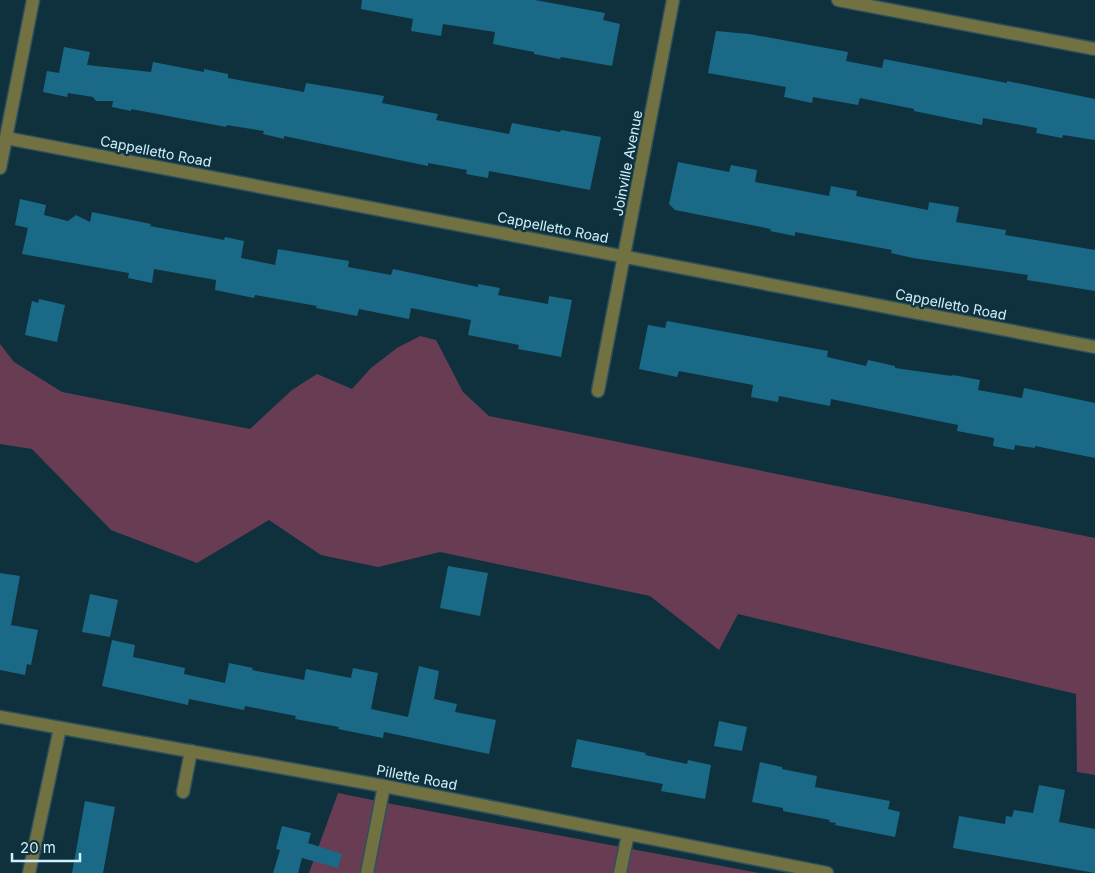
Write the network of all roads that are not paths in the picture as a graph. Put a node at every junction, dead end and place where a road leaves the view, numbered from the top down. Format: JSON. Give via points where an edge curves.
{"nodes":[{"id":1,"x":33,"y":0,"type":"edge"},
{"id":2,"x":673,"y":0,"type":"edge"},
{"id":3,"x":838,"y":0,"type":"edge"},
{"id":4,"x":1095,"y":49,"type":"edge"},
{"id":5,"x":6,"y":138,"type":"junction"},
{"id":6,"x":0,"y":168,"type":"edge"},
{"id":7,"x":624,"y":256,"type":"junction"},
{"id":8,"x":1095,"y":347,"type":"edge"},
{"id":9,"x":598,"y":391,"type":"dead end"},
{"id":10,"x":0,"y":717,"type":"edge"},
{"id":11,"x":60,"y":728,"type":"junction"},
{"id":12,"x":191,"y":751,"type":"junction"},
{"id":13,"x":384,"y":786,"type":"junction"},
{"id":14,"x":183,"y":792,"type":"dead end"},
{"id":15,"x":628,"y":834,"type":"junction"},
{"id":16,"x":29,"y":873,"type":"edge"},
{"id":17,"x":367,"y":873,"type":"edge"},
{"id":18,"x":620,"y":873,"type":"edge"},
{"id":19,"x":827,"y":873,"type":"edge"}],
"edges":[{"from":1,"to":5,"type":"street"},
{"from":2,"to":7,"type":"street","name":"Joinville Avenue"},
{"from":3,"to":4,"type":"street"},
{"from":5,"to":6,"type":"street"},
{"from":5,"to":7,"type":"street","name":"Cappelletto Road"},
{"from":7,"to":8,"type":"street","name":"Cappelletto Road"},
{"from":7,"to":9,"type":"street","name":"Joinville Avenue"},
{"from":10,"to":11,"type":"street","name":"Pillette Road"},
{"from":11,"to":12,"type":"street","name":"Pillette Road"},
{"from":11,"to":16,"type":"street"},
{"from":12,"to":13,"type":"street","name":"Pillette Road"},
{"from":12,"to":14,"type":"street"},
{"from":13,"to":15,"type":"street","name":"Pillette Road"},
{"from":13,"to":17,"type":"street"},
{"from":15,"to":18,"type":"street"},
{"from":15,"to":19,"type":"street","name":"Pillette Road"}]}
